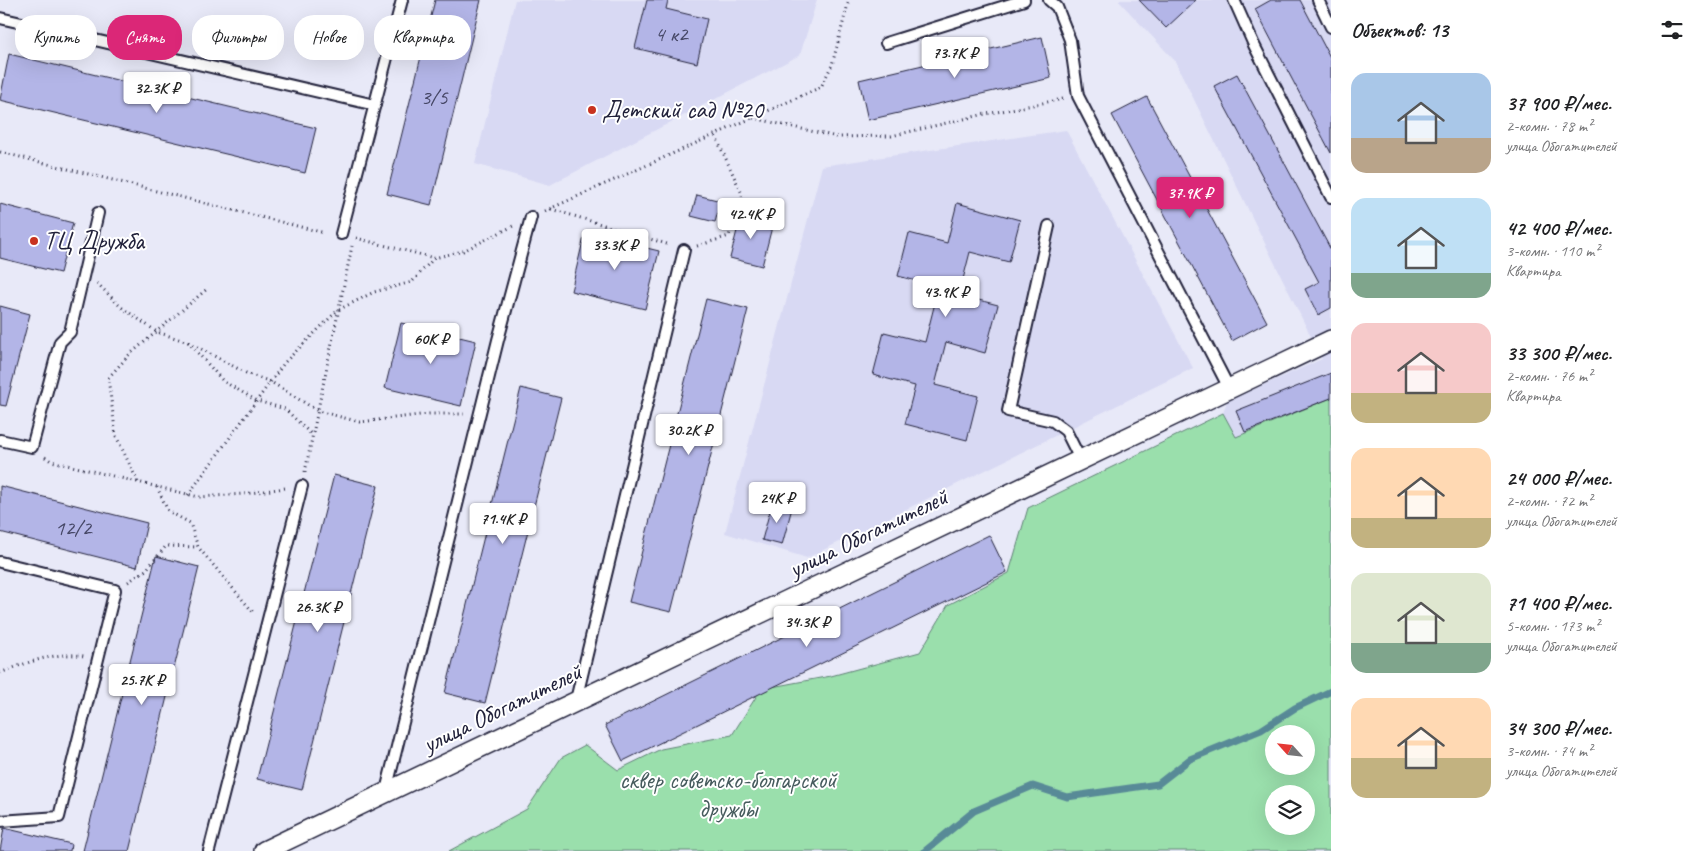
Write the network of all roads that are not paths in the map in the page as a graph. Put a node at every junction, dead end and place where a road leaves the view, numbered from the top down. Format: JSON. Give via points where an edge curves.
{"nodes":[{"id":1,"x":402,"y":0,"type":"edge"},
{"id":2,"x":1024,"y":0,"type":"edge"},
{"id":3,"x":1049,"y":0,"type":"edge"},
{"id":4,"x":1234,"y":0,"type":"edge"},
{"id":5,"x":1318,"y":0,"type":"edge"},
{"id":6,"x":0,"y":18,"type":"edge"},
{"id":7,"x":1331,"y":27,"type":"edge"},
{"id":8,"x":886,"y":43,"type":"dead end"},
{"id":9,"x":375,"y":105,"type":"junction"},
{"id":10,"x":1331,"y":197,"type":"edge"},
{"id":11,"x":98,"y":213,"type":"dead end"},
{"id":12,"x":531,"y":217,"type":"road end"},
{"id":13,"x":1049,"y":226,"type":"dead end"},
{"id":14,"x":341,"y":234,"type":"road end"},
{"id":15,"x":684,"y":250,"type":"road end"},
{"id":16,"x":1331,"y":340,"type":"edge"},
{"id":17,"x":1229,"y":388,"type":"junction"},
{"id":18,"x":0,"y":440,"type":"edge"},
{"id":19,"x":1080,"y":459,"type":"junction"},
{"id":20,"x":302,"y":486,"type":"road end"},
{"id":21,"x":0,"y":562,"type":"edge"},
{"id":22,"x":576,"y":700,"type":"junction"},
{"id":23,"x":386,"y":791,"type":"junction"},
{"id":24,"x":0,"y":821,"type":"edge"},
{"id":25,"x":209,"y":851,"type":"edge"},
{"id":26,"x":264,"y":851,"type":"edge"}],
"edges":[{"from":1,"to":9,"type":"lane"},
{"from":2,"to":8,"type":"lane"},
{"from":3,"to":17,"type":"lane","via":[[1057,7],[1070,40],[1078,96]]},
{"from":4,"to":10,"type":"lane"},
{"from":5,"to":7,"type":"lane"},
{"from":6,"to":9,"type":"lane"},
{"from":9,"to":14,"type":"lane"},
{"from":11,"to":18,"type":"lane","via":[[70,332],[60,342],[32,448]]},
{"from":12,"to":23,"type":"lane"},
{"from":13,"to":19,"type":"lane","via":[[1008,411],[1053,420],[1066,431]]},
{"from":15,"to":22,"type":"lane"},
{"from":16,"to":17,"type":"street","name":"улица Обогатителей"},
{"from":17,"to":19,"type":"street","name":"улица Обогатителей"},
{"from":19,"to":22,"type":"street","name":"улица Обогатителей"},
{"from":20,"to":25,"type":"lane"},
{"from":21,"to":24,"type":"lane","via":[[115,590],[59,817]]},
{"from":22,"to":23,"type":"street","name":"улица Обогатителей"},
{"from":23,"to":26,"type":"street","name":"улица Обогатителей"}]}
